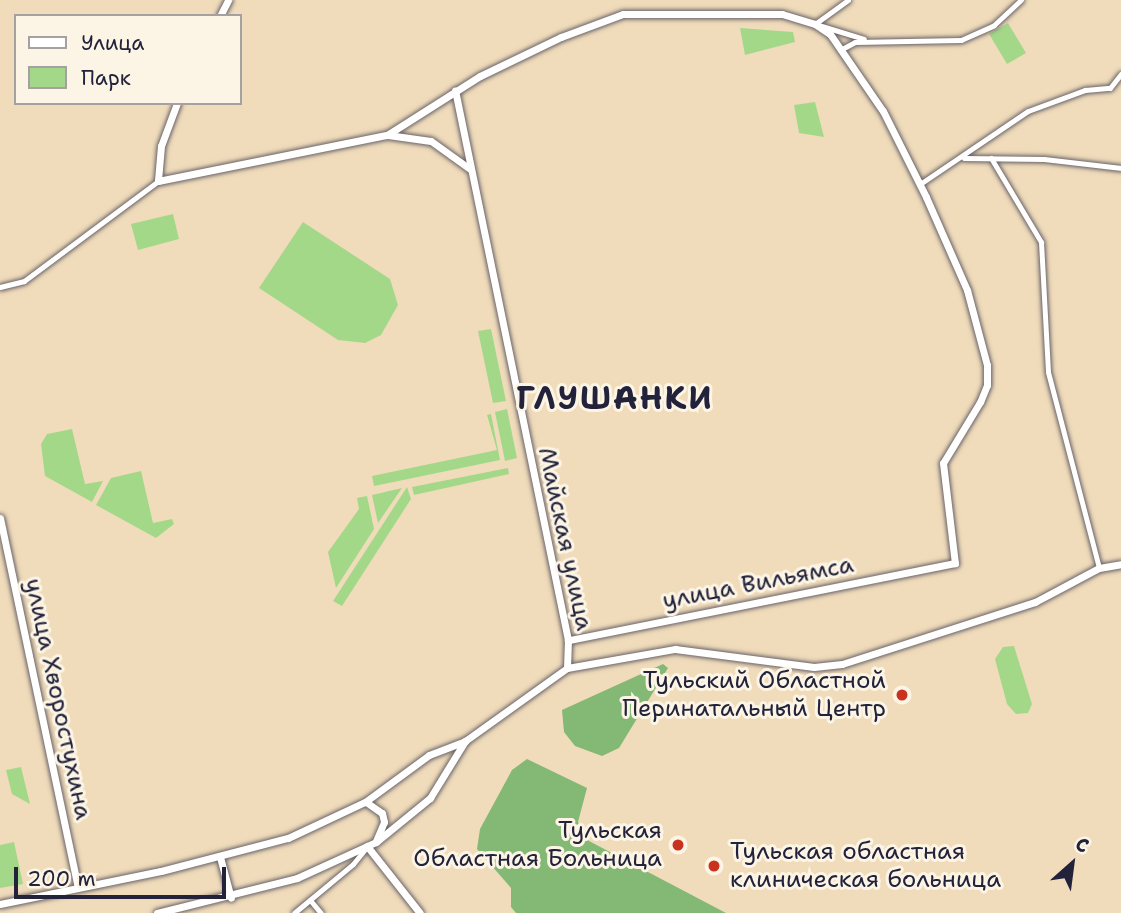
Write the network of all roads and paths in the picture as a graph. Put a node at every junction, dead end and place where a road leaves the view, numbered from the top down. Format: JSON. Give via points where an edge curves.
{"nodes":[{"id":1,"x":848,"y":0,"type":"edge"},
{"id":2,"x":1021,"y":0,"type":"edge"},
{"id":3,"x":815,"y":24,"type":"junction"},
{"id":4,"x":871,"y":41,"type":"junction"},
{"id":5,"x":840,"y":50,"type":"junction"},
{"id":6,"x":1121,"y":74,"type":"edge"},
{"id":7,"x":455,"y":90,"type":"junction"},
{"id":8,"x":176,"y":105,"type":"edge"},
{"id":9,"x":387,"y":135,"type":"junction"},
{"id":10,"x":964,"y":158,"type":"junction"},
{"id":11,"x":991,"y":158,"type":"junction"},
{"id":12,"x":1121,"y":168,"type":"edge"},
{"id":13,"x":471,"y":171,"type":"junction"},
{"id":14,"x":158,"y":181,"type":"junction"},
{"id":15,"x":920,"y":184,"type":"junction"},
{"id":16,"x":0,"y":288,"type":"edge"},
{"id":17,"x":0,"y":518,"type":"edge"},
{"id":18,"x":1121,"y":564,"type":"edge"},
{"id":19,"x":1099,"y":568,"type":"junction"},
{"id":20,"x":568,"y":640,"type":"junction"},
{"id":21,"x":567,"y":668,"type":"junction"},
{"id":22,"x":465,"y":741,"type":"junction"},
{"id":23,"x":442,"y":751,"type":"junction"},
{"id":24,"x":448,"y":771,"type":"junction"},
{"id":25,"x":365,"y":802,"type":"junction"},
{"id":26,"x":376,"y":842,"type":"junction"},
{"id":27,"x":367,"y":846,"type":"junction"},
{"id":28,"x":220,"y":857,"type":"junction"},
{"id":29,"x":78,"y":887,"type":"junction"},
{"id":30,"x":231,"y":898,"type":"junction"},
{"id":31,"x":310,"y":900,"type":"junction"},
{"id":32,"x":0,"y":904,"type":"edge"},
{"id":33,"x":157,"y":913,"type":"edge"},
{"id":34,"x":294,"y":913,"type":"edge"},
{"id":35,"x":321,"y":913,"type":"edge"},
{"id":36,"x":420,"y":913,"type":"edge"}],
"edges":[{"from":1,"to":3,"type":"street"},
{"from":2,"to":4,"type":"street","via":[[994,26],[961,40]]},
{"from":3,"to":4,"type":"street"},
{"from":3,"to":5,"type":"street"},
{"from":3,"to":7,"type":"street","via":[[782,14],[623,14],[561,37]]},
{"from":4,"to":5,"type":"street","via":[[855,42]]},
{"from":5,"to":15,"type":"street","via":[[883,111]]},
{"from":6,"to":10,"type":"street","via":[[1110,88],[1085,90],[1028,111]]},
{"from":7,"to":9,"type":"street"},
{"from":7,"to":13,"type":"street","name":"Майская улица"},
{"from":8,"to":14,"type":"street","via":[[161,146]]},
{"from":9,"to":13,"type":"street","via":[[409,134],[432,141]]},
{"from":9,"to":14,"type":"street"},
{"from":10,"to":11,"type":"street"},
{"from":10,"to":15,"type":"street"},
{"from":11,"to":12,"type":"street"},
{"from":11,"to":19,"type":"street","via":[[1041,242],[1048,372]]},
{"from":13,"to":20,"type":"street","name":"Майская улица"},
{"from":14,"to":16,"type":"street","via":[[24,281]]},
{"from":15,"to":20,"type":"street","name":"улица Вильямса","via":[[967,290],[987,365],[987,385],[980,402],[943,463],[955,563]]},
{"from":17,"to":29,"type":"street","name":"улица Хворостухина"},
{"from":18,"to":19,"type":"street"},
{"from":19,"to":21,"type":"street","via":[[1035,602],[842,664],[814,667],[675,649]]},
{"from":20,"to":21,"type":"street","name":"Майская улица"},
{"from":21,"to":22,"type":"street"},
{"from":22,"to":23,"type":"street"},
{"from":22,"to":24,"type":"street"},
{"from":23,"to":24,"type":"street"},
{"from":23,"to":25,"type":"street","via":[[429,755]]},
{"from":24,"to":26,"type":"street","via":[[427,802]]},
{"from":25,"to":26,"type":"street","via":[[382,813],[384,822]]},
{"from":25,"to":28,"type":"street","via":[[288,838]]},
{"from":26,"to":27,"type":"street"},
{"from":27,"to":30,"type":"street","via":[[297,878]]},
{"from":27,"to":31,"type":"street","via":[[354,864]]},
{"from":27,"to":36,"type":"street"},
{"from":28,"to":29,"type":"street"},
{"from":28,"to":30,"type":"street"},
{"from":29,"to":32,"type":"street"},
{"from":30,"to":33,"type":"street"},
{"from":31,"to":34,"type":"street"},
{"from":31,"to":35,"type":"street"}]}
